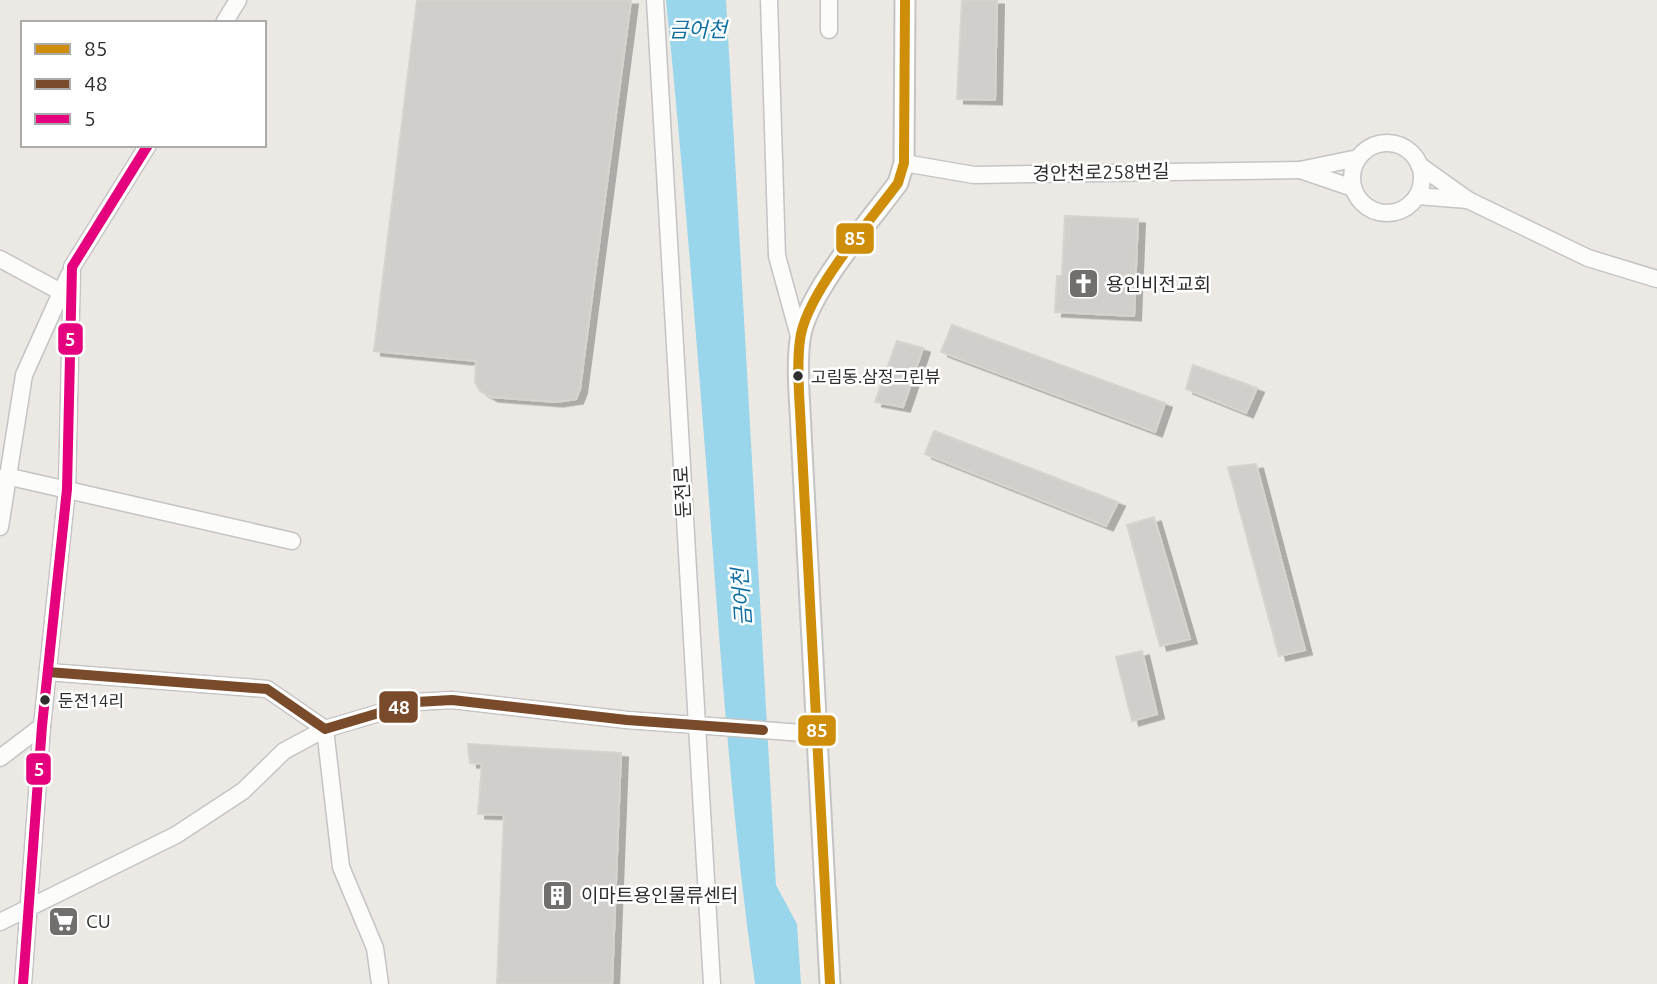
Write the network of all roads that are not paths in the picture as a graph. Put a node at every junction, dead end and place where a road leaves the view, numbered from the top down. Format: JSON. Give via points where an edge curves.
{"nodes":[{"id":1,"x":238,"y":0,"type":"edge"},
{"id":2,"x":655,"y":0,"type":"edge"},
{"id":3,"x":769,"y":0,"type":"edge"},
{"id":4,"x":829,"y":0,"type":"edge"},
{"id":5,"x":905,"y":0,"type":"edge"},
{"id":6,"x":225,"y":21,"type":"edge"},
{"id":7,"x":829,"y":30,"type":"dead end"},
{"id":8,"x":147,"y":147,"type":"edge"},
{"id":9,"x":1358,"y":158,"type":"junction"},
{"id":10,"x":904,"y":163,"type":"junction"},
{"id":11,"x":1419,"y":165,"type":"junction"},
{"id":12,"x":1300,"y":170,"type":"junction"},
{"id":13,"x":1353,"y":188,"type":"junction"},
{"id":14,"x":1417,"y":196,"type":"junction"},
{"id":15,"x":1468,"y":200,"type":"junction"},
{"id":16,"x":0,"y":259,"type":"edge"},
{"id":17,"x":72,"y":267,"type":"junction"},
{"id":18,"x":1657,"y":279,"type":"edge"},
{"id":19,"x":61,"y":292,"type":"junction"},
{"id":20,"x":800,"y":340,"type":"junction"},
{"id":21,"x":6,"y":476,"type":"junction"},
{"id":22,"x":68,"y":489,"type":"junction"},
{"id":23,"x":0,"y":527,"type":"edge"},
{"id":24,"x":292,"y":541,"type":"dead end"},
{"id":25,"x":48,"y":672,"type":"junction"},
{"id":26,"x":42,"y":726,"type":"junction"},
{"id":27,"x":704,"y":726,"type":"junction"},
{"id":28,"x":325,"y":729,"type":"junction"},
{"id":29,"x":809,"y":734,"type":"junction"},
{"id":30,"x":0,"y":758,"type":"edge"},
{"id":31,"x":31,"y":906,"type":"junction"},
{"id":32,"x":0,"y":922,"type":"edge"},
{"id":33,"x":23,"y":984,"type":"edge"},
{"id":34,"x":380,"y":984,"type":"edge"},
{"id":35,"x":712,"y":984,"type":"edge"},
{"id":36,"x":830,"y":984,"type":"edge"}],
"edges":[{"from":1,"to":6,"type":"street"},
{"from":2,"to":27,"type":"street","name":"둔전로"},
{"from":3,"to":20,"type":"street","via":[[777,256]]},
{"from":4,"to":7,"type":"street"},
{"from":5,"to":10,"type":"street"},
{"from":8,"to":17,"type":"street"},
{"from":9,"to":11,"type":"street","via":[[1368,148],[1390,142],[1411,152]]},
{"from":9,"to":12,"type":"street"},
{"from":9,"to":13,"type":"street"},
{"from":10,"to":12,"type":"street","name":"경안천로258번길","via":[[974,175]]},
{"from":10,"to":20,"type":"street","via":[[898,183],[816,295]]},
{"from":11,"to":14,"type":"street"},
{"from":11,"to":15,"type":"street"},
{"from":12,"to":13,"type":"street"},
{"from":13,"to":14,"type":"street","via":[[1366,206],[1387,213],[1399,211]]},
{"from":14,"to":15,"type":"street"},
{"from":15,"to":18,"type":"street","via":[[1588,258]]},
{"from":16,"to":19,"type":"street"},
{"from":17,"to":19,"type":"street"},
{"from":17,"to":22,"type":"street"},
{"from":19,"to":21,"type":"street","via":[[24,375]]},
{"from":20,"to":29,"type":"street"},
{"from":21,"to":22,"type":"street"},
{"from":21,"to":23,"type":"street"},
{"from":22,"to":24,"type":"street"},
{"from":22,"to":25,"type":"street"},
{"from":25,"to":26,"type":"street"},
{"from":25,"to":28,"type":"street","via":[[267,689]]},
{"from":26,"to":30,"type":"street"},
{"from":26,"to":31,"type":"street"},
{"from":27,"to":28,"type":"street","via":[[452,699],[416,702]]},
{"from":27,"to":29,"type":"street"},
{"from":27,"to":35,"type":"street","name":"둔전로"},
{"from":28,"to":31,"type":"street","via":[[284,751],[243,791],[176,835]]},
{"from":28,"to":34,"type":"street","via":[[341,867],[375,948]]},
{"from":29,"to":36,"type":"street"},
{"from":31,"to":32,"type":"street"},
{"from":31,"to":33,"type":"street"}]}
